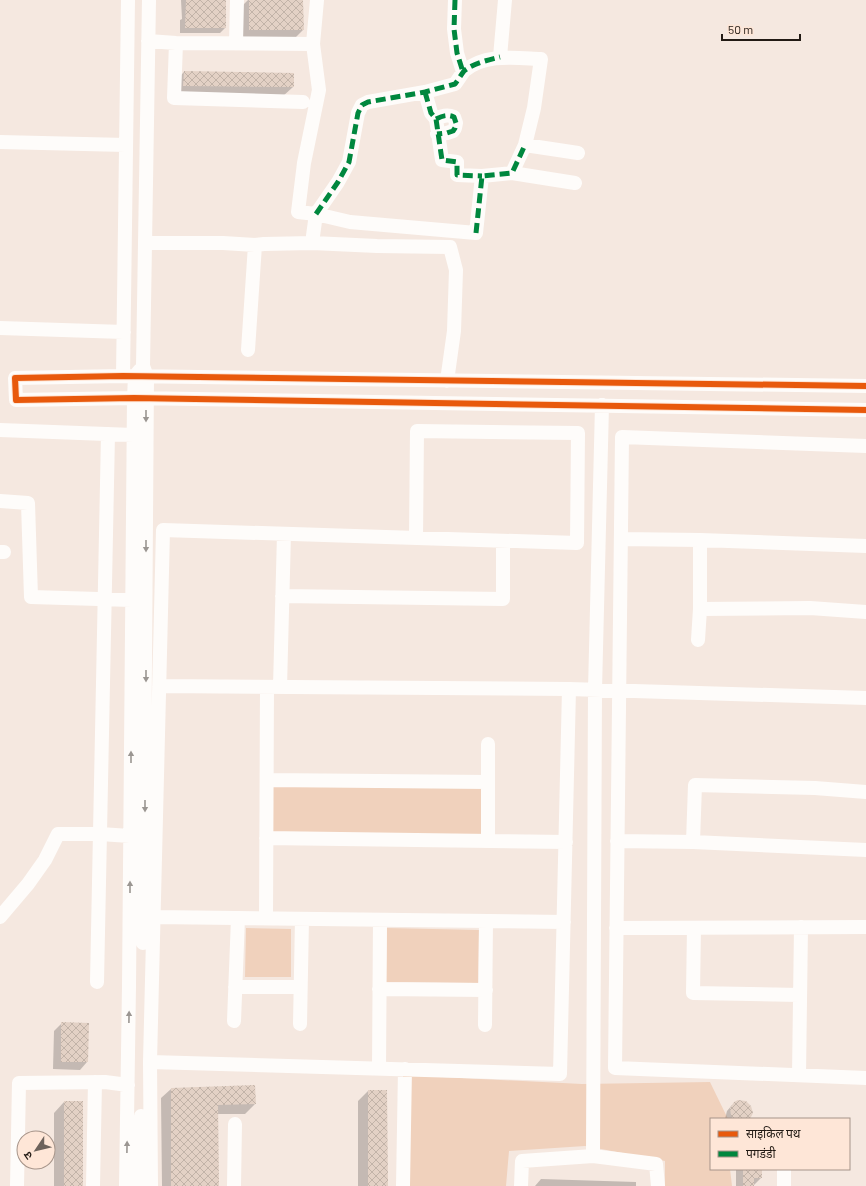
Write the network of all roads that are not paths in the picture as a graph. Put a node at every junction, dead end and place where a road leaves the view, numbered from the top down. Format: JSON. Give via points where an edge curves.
{"nodes":[{"id":1,"x":128,"y":0,"type":"edge"},
{"id":2,"x":149,"y":0,"type":"edge"},
{"id":3,"x":238,"y":0,"type":"edge"},
{"id":4,"x":317,"y":0,"type":"edge"},
{"id":5,"x":455,"y":0,"type":"edge"},
{"id":6,"x":505,"y":0,"type":"edge"},
{"id":7,"x":148,"y":41,"type":"junction"},
{"id":8,"x":176,"y":43,"type":"junction"},
{"id":9,"x":236,"y":43,"type":"junction"},
{"id":10,"x":313,"y":44,"type":"junction"},
{"id":11,"x":500,"y":57,"type":"junction"},
{"id":12,"x":464,"y":72,"type":"junction"},
{"id":13,"x":425,"y":92,"type":"junction"},
{"id":14,"x":303,"y":102,"type":"dead end"},
{"id":15,"x":436,"y":119,"type":"junction"},
{"id":16,"x":437,"y":134,"type":"junction"},
{"id":17,"x":0,"y":142,"type":"edge"},
{"id":18,"x":126,"y":145,"type":"junction"},
{"id":19,"x":525,"y":145,"type":"junction"},
{"id":20,"x":578,"y":153,"type":"dead end"},
{"id":21,"x":512,"y":173,"type":"junction"},
{"id":22,"x":482,"y":176,"type":"junction"},
{"id":23,"x":575,"y":183,"type":"dead end"},
{"id":24,"x":316,"y":214,"type":"junction"},
{"id":25,"x":458,"y":231,"type":"junction"},
{"id":26,"x":145,"y":242,"type":"junction"},
{"id":27,"x":312,"y":243,"type":"junction"},
{"id":28,"x":255,"y":245,"type":"junction"},
{"id":29,"x":450,"y":247,"type":"junction"},
{"id":30,"x":0,"y":328,"type":"edge"},
{"id":31,"x":124,"y":332,"type":"junction"},
{"id":32,"x":248,"y":350,"type":"dead end"},
{"id":33,"x":137,"y":374,"type":"junction"},
{"id":34,"x":446,"y":381,"type":"junction"},
{"id":35,"x":866,"y":386,"type":"edge"},
{"id":36,"x":140,"y":398,"type":"junction"},
{"id":37,"x":602,"y":405,"type":"junction"},
{"id":38,"x":866,"y":410,"type":"edge"},
{"id":39,"x":0,"y":430,"type":"edge"},
{"id":40,"x":108,"y":434,"type":"junction"},
{"id":41,"x":133,"y":435,"type":"junction"},
{"id":42,"x":866,"y":446,"type":"edge"},
{"id":43,"x":0,"y":501,"type":"edge"},
{"id":44,"x":284,"y":534,"type":"junction"},
{"id":45,"x":416,"y":538,"type":"junction"},
{"id":46,"x":621,"y":539,"type":"junction"},
{"id":47,"x":700,"y":540,"type":"junction"},
{"id":48,"x":503,"y":541,"type":"junction"},
{"id":49,"x":866,"y":546,"type":"edge"},
{"id":50,"x":282,"y":596,"type":"junction"},
{"id":51,"x":105,"y":599,"type":"junction"},
{"id":52,"x":132,"y":600,"type":"junction"},
{"id":53,"x":700,"y":609,"type":"junction"},
{"id":54,"x":866,"y":612,"type":"edge"},
{"id":55,"x":698,"y":640,"type":"dead end"},
{"id":56,"x":159,"y":686,"type":"junction"},
{"id":57,"x":274,"y":687,"type":"junction"},
{"id":58,"x":569,"y":689,"type":"junction"},
{"id":59,"x":595,"y":690,"type":"junction"},
{"id":60,"x":619,"y":690,"type":"junction"},
{"id":61,"x":866,"y":698,"type":"edge"},
{"id":62,"x":488,"y":744,"type":"dead end"},
{"id":63,"x":267,"y":780,"type":"junction"},
{"id":64,"x":488,"y":782,"type":"junction"},
{"id":65,"x":866,"y":792,"type":"edge"},
{"id":66,"x":100,"y":834,"type":"junction"},
{"id":67,"x":130,"y":836,"type":"junction"},
{"id":68,"x":266,"y":838,"type":"junction"},
{"id":69,"x":488,"y":841,"type":"junction"},
{"id":70,"x":566,"y":842,"type":"junction"},
{"id":71,"x":617,"y":842,"type":"junction"},
{"id":72,"x":694,"y":842,"type":"junction"},
{"id":73,"x":866,"y":850,"type":"edge"},
{"id":74,"x":154,"y":917,"type":"junction"},
{"id":75,"x":0,"y":918,"type":"edge"},
{"id":76,"x":238,"y":918,"type":"junction"},
{"id":77,"x":266,"y":918,"type":"junction"},
{"id":78,"x":302,"y":919,"type":"junction"},
{"id":79,"x":380,"y":920,"type":"junction"},
{"id":80,"x":486,"y":921,"type":"junction"},
{"id":81,"x":564,"y":922,"type":"junction"},
{"id":82,"x":801,"y":927,"type":"junction"},
{"id":83,"x":866,"y":927,"type":"edge"},
{"id":84,"x":616,"y":928,"type":"junction"},
{"id":85,"x":694,"y":928,"type":"junction"},
{"id":86,"x":97,"y":982,"type":"dead end"},
{"id":87,"x":235,"y":987,"type":"junction"},
{"id":88,"x":300,"y":987,"type":"junction"},
{"id":89,"x":379,"y":990,"type":"junction"},
{"id":90,"x":486,"y":990,"type":"junction"},
{"id":91,"x":800,"y":995,"type":"junction"},
{"id":92,"x":234,"y":1022,"type":"dead end"},
{"id":93,"x":300,"y":1024,"type":"dead end"},
{"id":94,"x":485,"y":1025,"type":"dead end"},
{"id":95,"x":150,"y":1062,"type":"junction"},
{"id":96,"x":379,"y":1069,"type":"junction"},
{"id":97,"x":404,"y":1069,"type":"junction"},
{"id":98,"x":799,"y":1075,"type":"junction"},
{"id":99,"x":866,"y":1078,"type":"edge"},
{"id":100,"x":95,"y":1082,"type":"junction"},
{"id":101,"x":128,"y":1085,"type":"junction"},
{"id":102,"x":235,"y":1124,"type":"dead end"},
{"id":103,"x":593,"y":1156,"type":"junction"},
{"id":104,"x":784,"y":1170,"type":"edge"},
{"id":105,"x":17,"y":1186,"type":"edge"},
{"id":106,"x":93,"y":1186,"type":"edge"},
{"id":107,"x":126,"y":1186,"type":"edge"},
{"id":108,"x":140,"y":1186,"type":"edge"},
{"id":109,"x":151,"y":1186,"type":"edge"},
{"id":110,"x":234,"y":1186,"type":"edge"},
{"id":111,"x":403,"y":1186,"type":"edge"},
{"id":112,"x":521,"y":1186,"type":"edge"},
{"id":113,"x":658,"y":1186,"type":"edge"},
{"id":114,"x":784,"y":1186,"type":"edge"}],
"edges":[{"from":1,"to":18,"type":"street"},
{"from":2,"to":7,"type":"street"},
{"from":3,"to":9,"type":"street"},
{"from":4,"to":10,"type":"street"},
{"from":5,"to":12,"type":"street","via":[[454,29],[457,53]]},
{"from":6,"to":11,"type":"street"},
{"from":7,"to":8,"type":"street"},
{"from":7,"to":26,"type":"street"},
{"from":8,"to":9,"type":"street"},
{"from":8,"to":14,"type":"street","via":[[174,98]]},
{"from":9,"to":10,"type":"street"},
{"from":10,"to":24,"type":"street","via":[[319,90],[304,163],[298,212]]},
{"from":11,"to":12,"type":"street","via":[[472,66]]},
{"from":11,"to":19,"type":"street","via":[[541,59],[534,108]]},
{"from":12,"to":13,"type":"street","via":[[455,84]]},
{"from":13,"to":15,"type":"street","via":[[431,113]]},
{"from":13,"to":24,"type":"street","via":[[362,105],[358,113],[349,162]]},
{"from":15,"to":16,"type":"street"},
{"from":15,"to":16,"type":"street","via":[[450,115],[456,123],[453,131]]},
{"from":16,"to":22,"type":"street","via":[[442,160],[457,162],[458,175]]},
{"from":17,"to":18,"type":"street"},
{"from":18,"to":31,"type":"street"},
{"from":19,"to":20,"type":"street"},
{"from":19,"to":21,"type":"street"},
{"from":21,"to":22,"type":"street"},
{"from":21,"to":23,"type":"street"},
{"from":22,"to":25,"type":"street","via":[[476,233]]},
{"from":24,"to":25,"type":"street","via":[[350,222]]},
{"from":24,"to":27,"type":"street"},
{"from":25,"to":29,"type":"street","via":[[455,242]]},
{"from":26,"to":28,"type":"street"},
{"from":26,"to":33,"type":"street"},
{"from":27,"to":28,"type":"street"},
{"from":27,"to":29,"type":"street"},
{"from":28,"to":32,"type":"street"},
{"from":29,"to":34,"type":"street","via":[[456,270],[454,331]]},
{"from":30,"to":31,"type":"street"},
{"from":31,"to":33,"type":"street"},
{"from":33,"to":34,"type":"street"},
{"from":33,"to":36,"type":"street"},
{"from":33,"to":36,"type":"street","via":[[15,378],[16,400]]},
{"from":34,"to":35,"type":"street"},
{"from":36,"to":37,"type":"street"},
{"from":36,"to":41,"type":"street"},
{"from":36,"to":108,"type":"street","one_way":true,"via":[[143,977]]},
{"from":37,"to":38,"type":"street"},
{"from":37,"to":59,"type":"street"},
{"from":39,"to":40,"type":"street"},
{"from":40,"to":41,"type":"street"},
{"from":40,"to":51,"type":"street"},
{"from":41,"to":52,"type":"street"},
{"from":42,"to":46,"type":"street","via":[[622,437]]},
{"from":43,"to":51,"type":"street","via":[[28,503],[31,597]]},
{"from":44,"to":45,"type":"street"},
{"from":44,"to":50,"type":"street"},
{"from":44,"to":56,"type":"street","via":[[163,530]]},
{"from":45,"to":48,"type":"street"},
{"from":45,"to":48,"type":"street","via":[[417,431],[578,433],[577,543]]},
{"from":46,"to":47,"type":"street"},
{"from":46,"to":60,"type":"street"},
{"from":47,"to":49,"type":"street"},
{"from":47,"to":53,"type":"street"},
{"from":48,"to":50,"type":"street","via":[[503,600]]},
{"from":50,"to":57,"type":"street"},
{"from":51,"to":52,"type":"street"},
{"from":51,"to":66,"type":"street"},
{"from":67,"to":52,"type":"street","one_way":true},
{"from":53,"to":54,"type":"street","via":[[810,608]]},
{"from":53,"to":55,"type":"street"},
{"from":56,"to":57,"type":"street"},
{"from":56,"to":74,"type":"street"},
{"from":57,"to":58,"type":"street"},
{"from":57,"to":63,"type":"street"},
{"from":58,"to":59,"type":"street"},
{"from":58,"to":70,"type":"street"},
{"from":59,"to":60,"type":"street"},
{"from":59,"to":103,"type":"street"},
{"from":60,"to":61,"type":"street"},
{"from":60,"to":71,"type":"street"},
{"from":62,"to":64,"type":"street"},
{"from":63,"to":64,"type":"street"},
{"from":63,"to":68,"type":"street"},
{"from":64,"to":69,"type":"street"},
{"from":65,"to":72,"type":"street","via":[[694,785]]},
{"from":66,"to":67,"type":"street"},
{"from":66,"to":75,"type":"street","via":[[58,834],[45,860]]},
{"from":66,"to":86,"type":"street"},
{"from":101,"to":67,"type":"street","one_way":true},
{"from":68,"to":69,"type":"street"},
{"from":68,"to":77,"type":"street"},
{"from":69,"to":70,"type":"street"},
{"from":70,"to":81,"type":"street"},
{"from":71,"to":72,"type":"street"},
{"from":71,"to":84,"type":"street"},
{"from":72,"to":73,"type":"street"},
{"from":74,"to":76,"type":"street"},
{"from":74,"to":95,"type":"street"},
{"from":76,"to":77,"type":"street"},
{"from":76,"to":87,"type":"street"},
{"from":77,"to":78,"type":"street"},
{"from":78,"to":79,"type":"street"},
{"from":78,"to":88,"type":"street"},
{"from":79,"to":80,"type":"street"},
{"from":79,"to":89,"type":"street"},
{"from":80,"to":81,"type":"street"},
{"from":80,"to":90,"type":"street"},
{"from":81,"to":97,"type":"street","via":[[560,1074]]},
{"from":82,"to":83,"type":"street"},
{"from":82,"to":85,"type":"street"},
{"from":82,"to":91,"type":"street"},
{"from":84,"to":85,"type":"street"},
{"from":84,"to":98,"type":"street","via":[[615,1068]]},
{"from":85,"to":91,"type":"street","via":[[693,993]]},
{"from":87,"to":88,"type":"street"},
{"from":87,"to":92,"type":"street"},
{"from":88,"to":93,"type":"street"},
{"from":89,"to":90,"type":"street"},
{"from":89,"to":96,"type":"street"},
{"from":90,"to":94,"type":"street"},
{"from":91,"to":98,"type":"street"},
{"from":95,"to":96,"type":"street"},
{"from":95,"to":109,"type":"street"},
{"from":96,"to":97,"type":"street"},
{"from":97,"to":111,"type":"street"},
{"from":98,"to":99,"type":"street"},
{"from":100,"to":101,"type":"street"},
{"from":100,"to":105,"type":"street","via":[[19,1083]]},
{"from":100,"to":106,"type":"street"},
{"from":107,"to":101,"type":"street","one_way":true},
{"from":102,"to":110,"type":"street"},
{"from":103,"to":112,"type":"street","via":[[522,1161]]},
{"from":103,"to":113,"type":"street","via":[[656,1164]]},
{"from":104,"to":114,"type":"street"}]}
